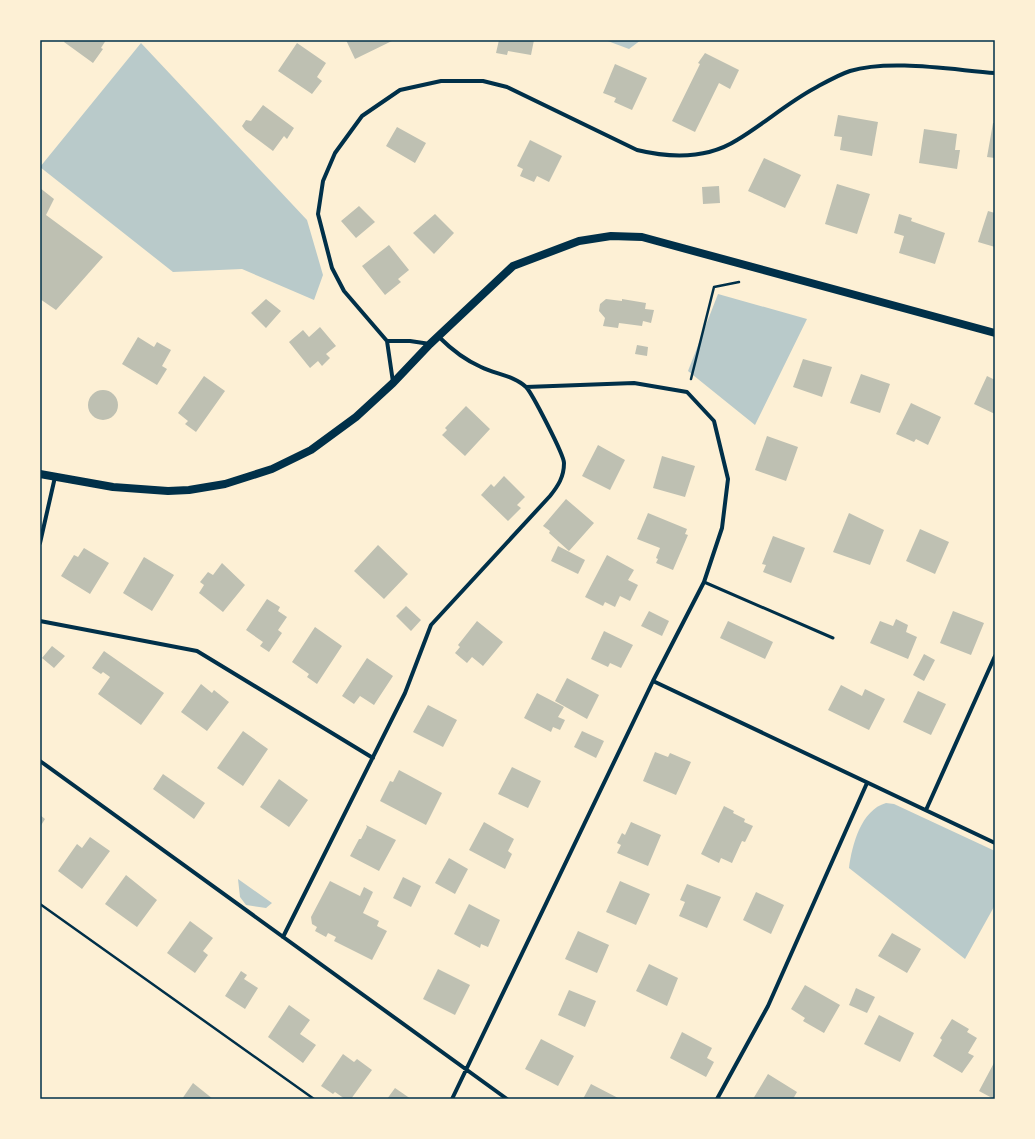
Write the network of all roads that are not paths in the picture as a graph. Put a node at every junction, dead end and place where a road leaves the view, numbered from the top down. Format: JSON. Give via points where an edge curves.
{"nodes":[{"id":1,"x":995,"y":73,"type":"edge"},
{"id":2,"x":995,"y":333,"type":"edge"},
{"id":3,"x":439,"y":337,"type":"junction"},
{"id":4,"x":387,"y":341,"type":"junction"},
{"id":5,"x":430,"y":344,"type":"junction"},
{"id":6,"x":393,"y":383,"type":"junction"},
{"id":7,"x":526,"y":387,"type":"junction"},
{"id":8,"x":40,"y":474,"type":"edge"},
{"id":9,"x":55,"y":477,"type":"junction"},
{"id":10,"x":40,"y":544,"type":"edge"},
{"id":11,"x":704,"y":582,"type":"junction"},
{"id":12,"x":40,"y":621,"type":"edge"},
{"id":13,"x":833,"y":638,"type":"dead end"},
{"id":14,"x":995,"y":656,"type":"edge"},
{"id":15,"x":653,"y":681,"type":"junction"},
{"id":16,"x":373,"y":758,"type":"junction"},
{"id":17,"x":40,"y":761,"type":"edge"},
{"id":18,"x":867,"y":783,"type":"junction"},
{"id":19,"x":926,"y":810,"type":"junction"},
{"id":20,"x":995,"y":843,"type":"edge"},
{"id":21,"x":283,"y":937,"type":"junction"},
{"id":22,"x":465,"y":1070,"type":"junction"},
{"id":23,"x":452,"y":1099,"type":"edge"},
{"id":24,"x":507,"y":1099,"type":"edge"},
{"id":25,"x":717,"y":1099,"type":"edge"}],
"edges":[{"from":1,"to":4,"type":"street","via":[[884,65],[850,71],[797,98],[736,141],[699,154],[676,156],[637,150],[507,87],[483,81],[441,81],[400,90],[362,116],[336,152],[324,181],[318,214],[332,268],[344,291]]},
{"from":2,"to":3,"type":"main road","via":[[642,237],[611,236],[579,241],[513,266]]},
{"from":3,"to":5,"type":"main road"},
{"from":3,"to":7,"type":"street","via":[[453,351]]},
{"from":4,"to":5,"type":"street"},
{"from":4,"to":6,"type":"street"},
{"from":5,"to":6,"type":"main road"},
{"from":6,"to":9,"type":"main road","via":[[356,417],[311,450],[284,464],[242,480],[189,490],[151,491]]},
{"from":7,"to":11,"type":"street","via":[[634,383],[687,392],[714,421],[728,479],[722,528]]},
{"from":7,"to":16,"type":"street","via":[[558,445],[564,461],[563,473],[558,485],[432,625],[405,693]]},
{"from":8,"to":9,"type":"main road"},
{"from":9,"to":10,"type":"street"},
{"from":11,"to":13,"type":"lane"},
{"from":11,"to":15,"type":"street"},
{"from":12,"to":16,"type":"street","via":[[196,651]]},
{"from":14,"to":19,"type":"street"},
{"from":15,"to":18,"type":"street"},
{"from":15,"to":22,"type":"street"},
{"from":16,"to":21,"type":"street"},
{"from":17,"to":21,"type":"street"},
{"from":18,"to":19,"type":"street"},
{"from":18,"to":25,"type":"street","via":[[768,1006]]},
{"from":19,"to":20,"type":"street"},
{"from":21,"to":22,"type":"street"},
{"from":22,"to":23,"type":"street"},
{"from":22,"to":24,"type":"street"}]}
